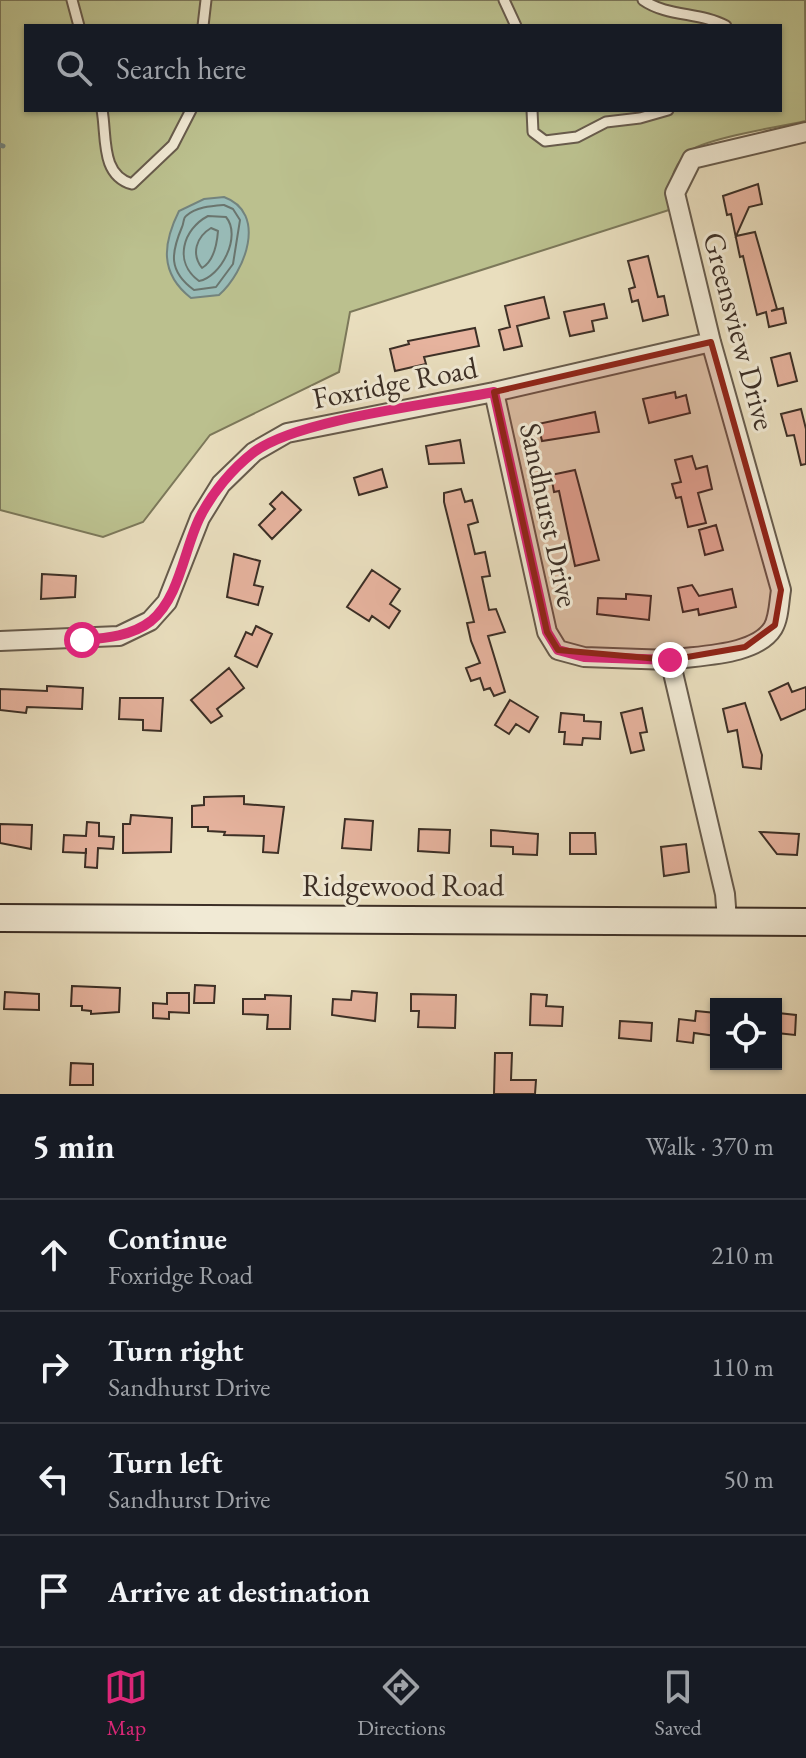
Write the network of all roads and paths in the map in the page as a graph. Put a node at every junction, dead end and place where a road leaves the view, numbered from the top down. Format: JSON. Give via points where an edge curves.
{"nodes":[{"id":1,"x":72,"y":0,"type":"edge"},
{"id":2,"x":206,"y":0,"type":"edge"},
{"id":3,"x":504,"y":0,"type":"edge"},
{"id":4,"x":643,"y":0,"type":"edge"},
{"id":5,"x":78,"y":24,"type":"edge"},
{"id":6,"x":203,"y":24,"type":"edge"},
{"id":7,"x":515,"y":24,"type":"edge"},
{"id":8,"x":722,"y":24,"type":"edge"},
{"id":9,"x":102,"y":112,"type":"edge"},
{"id":10,"x":190,"y":112,"type":"edge"},
{"id":11,"x":532,"y":112,"type":"edge"},
{"id":12,"x":661,"y":112,"type":"edge"},
{"id":13,"x":806,"y":132,"type":"edge"},
{"id":14,"x":711,"y":342,"type":"junction"},
{"id":15,"x":494,"y":392,"type":"junction"},
{"id":16,"x":0,"y":641,"type":"edge"},
{"id":17,"x":670,"y":660,"type":"junction"},
{"id":18,"x":0,"y":918,"type":"edge"},
{"id":19,"x":727,"y":920,"type":"junction"},
{"id":20,"x":806,"y":922,"type":"edge"}],
"edges":[{"from":1,"to":5,"type":"lane"},
{"from":2,"to":6,"type":"lane"},
{"from":3,"to":7,"type":"lane"},
{"from":4,"to":8,"type":"lane"},
{"from":9,"to":10,"type":"lane","via":[[108,163],[132,184],[173,145]]},
{"from":11,"to":12,"type":"lane","via":[[533,132],[545,141]]},
{"from":13,"to":14,"type":"street","name":"Greensview Drive","via":[[692,159],[682,172],[675,193]]},
{"from":14,"to":15,"type":"street","name":"Foxridge Road"},
{"from":14,"to":17,"type":"street","name":"Greensview Drive","via":[[781,590],[775,625],[765,639]]},
{"from":15,"to":16,"type":"street","name":"Foxridge Road","via":[[287,433],[254,452],[221,484],[200,518],[167,602],[150,621],[119,636]]},
{"from":15,"to":17,"type":"street","name":"Sandhurst Drive","via":[[547,632],[558,650],[584,657]]},
{"from":17,"to":19,"type":"street"},
{"from":18,"to":19,"type":"main road","name":"Ridgewood Road"},
{"from":19,"to":20,"type":"main road","name":"Ridgewood Road"}]}
